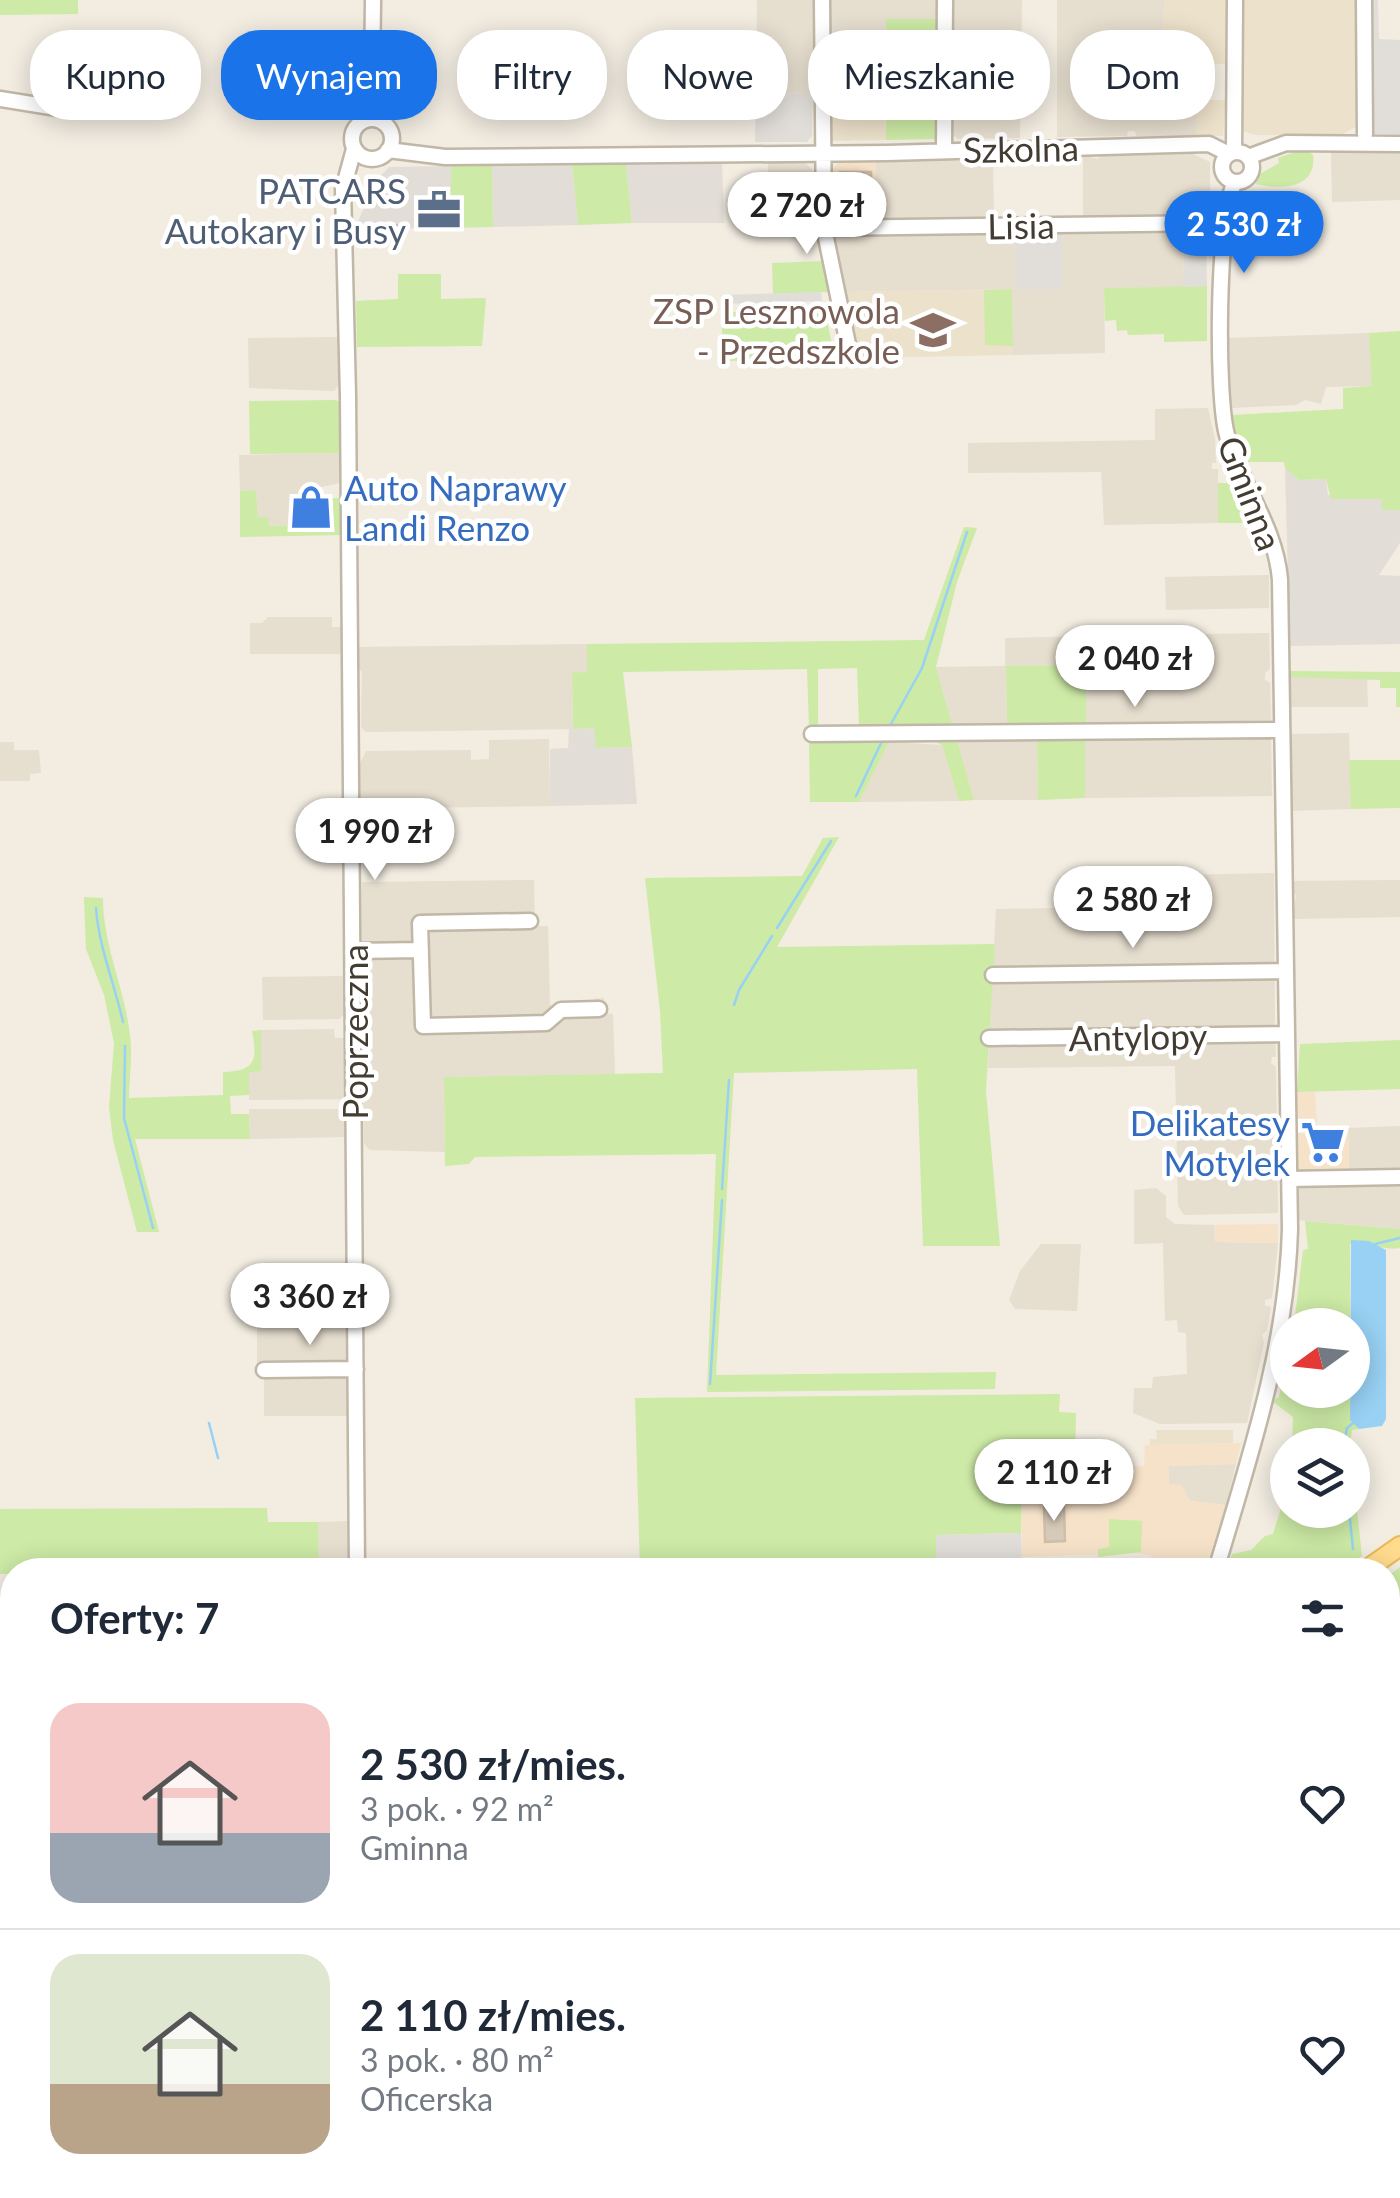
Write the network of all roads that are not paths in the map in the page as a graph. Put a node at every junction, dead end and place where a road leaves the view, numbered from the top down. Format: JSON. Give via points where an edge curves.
{"nodes":[{"id":1,"x":373,"y":0,"type":"edge"},
{"id":2,"x":822,"y":0,"type":"edge"},
{"id":3,"x":945,"y":0,"type":"edge"},
{"id":4,"x":1235,"y":0,"type":"edge"},
{"id":5,"x":1364,"y":0,"type":"edge"},
{"id":6,"x":373,"y":30,"type":"edge"},
{"id":7,"x":0,"y":99,"type":"edge"},
{"id":8,"x":30,"y":104,"type":"edge"},
{"id":9,"x":370,"y":120,"type":"edge"},
{"id":10,"x":374,"y":120,"type":"edge"},
{"id":11,"x":1365,"y":134,"type":"dead end"},
{"id":12,"x":390,"y":144,"type":"junction"},
{"id":13,"x":1400,"y":144,"type":"edge"},
{"id":14,"x":354,"y":148,"type":"junction"},
{"id":15,"x":944,"y":149,"type":"junction"},
{"id":16,"x":821,"y":154,"type":"junction"},
{"id":17,"x":368,"y":158,"type":"junction"},
{"id":18,"x":1237,"y":158,"type":"junction"},
{"id":19,"x":1230,"y":180,"type":"junction"},
{"id":20,"x":345,"y":194,"type":"junction"},
{"id":21,"x":1218,"y":222,"type":"junction"},
{"id":22,"x":824,"y":228,"type":"junction"},
{"id":23,"x":345,"y":234,"type":"junction"},
{"id":24,"x":394,"y":234,"type":"dead end"},
{"id":25,"x":1222,"y":247,"type":"junction"},
{"id":26,"x":850,"y":354,"type":"dead end"},
{"id":27,"x":1281,"y":730,"type":"junction"},
{"id":28,"x":812,"y":734,"type":"dead end"},
{"id":29,"x":530,"y":922,"type":"dead end"},
{"id":30,"x":420,"y":950,"type":"junction"},
{"id":31,"x":354,"y":951,"type":"junction"},
{"id":32,"x":1285,"y":971,"type":"junction"},
{"id":33,"x":993,"y":975,"type":"dead end"},
{"id":34,"x":599,"y":1009,"type":"dead end"},
{"id":35,"x":1286,"y":1034,"type":"junction"},
{"id":36,"x":990,"y":1038,"type":"dead end"},
{"id":37,"x":1400,"y":1177,"type":"edge"},
{"id":38,"x":1289,"y":1179,"type":"junction"},
{"id":39,"x":356,"y":1369,"type":"junction"},
{"id":40,"x":264,"y":1370,"type":"dead end"},
{"id":41,"x":358,"y":1558,"type":"edge"},
{"id":42,"x":1220,"y":1558,"type":"edge"}],
"edges":[{"from":1,"to":6,"type":"street"},
{"from":2,"to":16,"type":"street"},
{"from":3,"to":15,"type":"street"},
{"from":4,"to":18,"type":"street"},
{"from":5,"to":11,"type":"street"},
{"from":7,"to":8,"type":"street"},
{"from":9,"to":14,"type":"street","via":[[354,129]]},
{"from":10,"to":12,"type":"street","via":[[388,127]]},
{"from":12,"to":16,"type":"street","name":"Szkolna","via":[[445,156]]},
{"from":12,"to":17,"type":"street","via":[[381,156]]},
{"from":13,"to":18,"type":"street","via":[[1286,142]]},
{"from":14,"to":17,"type":"street"},
{"from":14,"to":20,"type":"street","name":"Poprzeczna"},
{"from":15,"to":16,"type":"street","name":"Szkolna"},
{"from":15,"to":18,"type":"street","name":"Szkolna","via":[[1197,146]]},
{"from":16,"to":22,"type":"street"},
{"from":17,"to":20,"type":"street"},
{"from":18,"to":19,"type":"street"},
{"from":18,"to":19,"type":"street","via":[[1248,178]]},
{"from":19,"to":21,"type":"street","name":"Gminna","via":[[1218,201]]},
{"from":19,"to":25,"type":"street","name":"Gminna"},
{"from":20,"to":23,"type":"street","name":"Poprzeczna"},
{"from":21,"to":22,"type":"street","name":"Lisia"},
{"from":21,"to":25,"type":"street","name":"Gminna"},
{"from":22,"to":26,"type":"street"},
{"from":23,"to":24,"type":"street"},
{"from":23,"to":31,"type":"street","name":"Poprzeczna"},
{"from":25,"to":27,"type":"street","name":"Gminna","via":[[1223,411],[1278,559]]},
{"from":27,"to":28,"type":"street"},
{"from":27,"to":32,"type":"street","name":"Gminna"},
{"from":29,"to":30,"type":"street","via":[[420,923]]},
{"from":30,"to":31,"type":"street"},
{"from":30,"to":34,"type":"street","via":[[422,1026],[546,1023],[561,1010]]},
{"from":31,"to":39,"type":"street","name":"Poprzeczna"},
{"from":32,"to":33,"type":"street"},
{"from":32,"to":35,"type":"street","name":"Gminna"},
{"from":35,"to":36,"type":"street","name":"Antylopy"},
{"from":35,"to":38,"type":"street","name":"Gminna"},
{"from":37,"to":38,"type":"street"},
{"from":38,"to":42,"type":"street","name":"Gminna","via":[[1282,1312],[1264,1409]]},
{"from":39,"to":40,"type":"street"},
{"from":39,"to":41,"type":"street","name":"Poprzeczna"}]}
